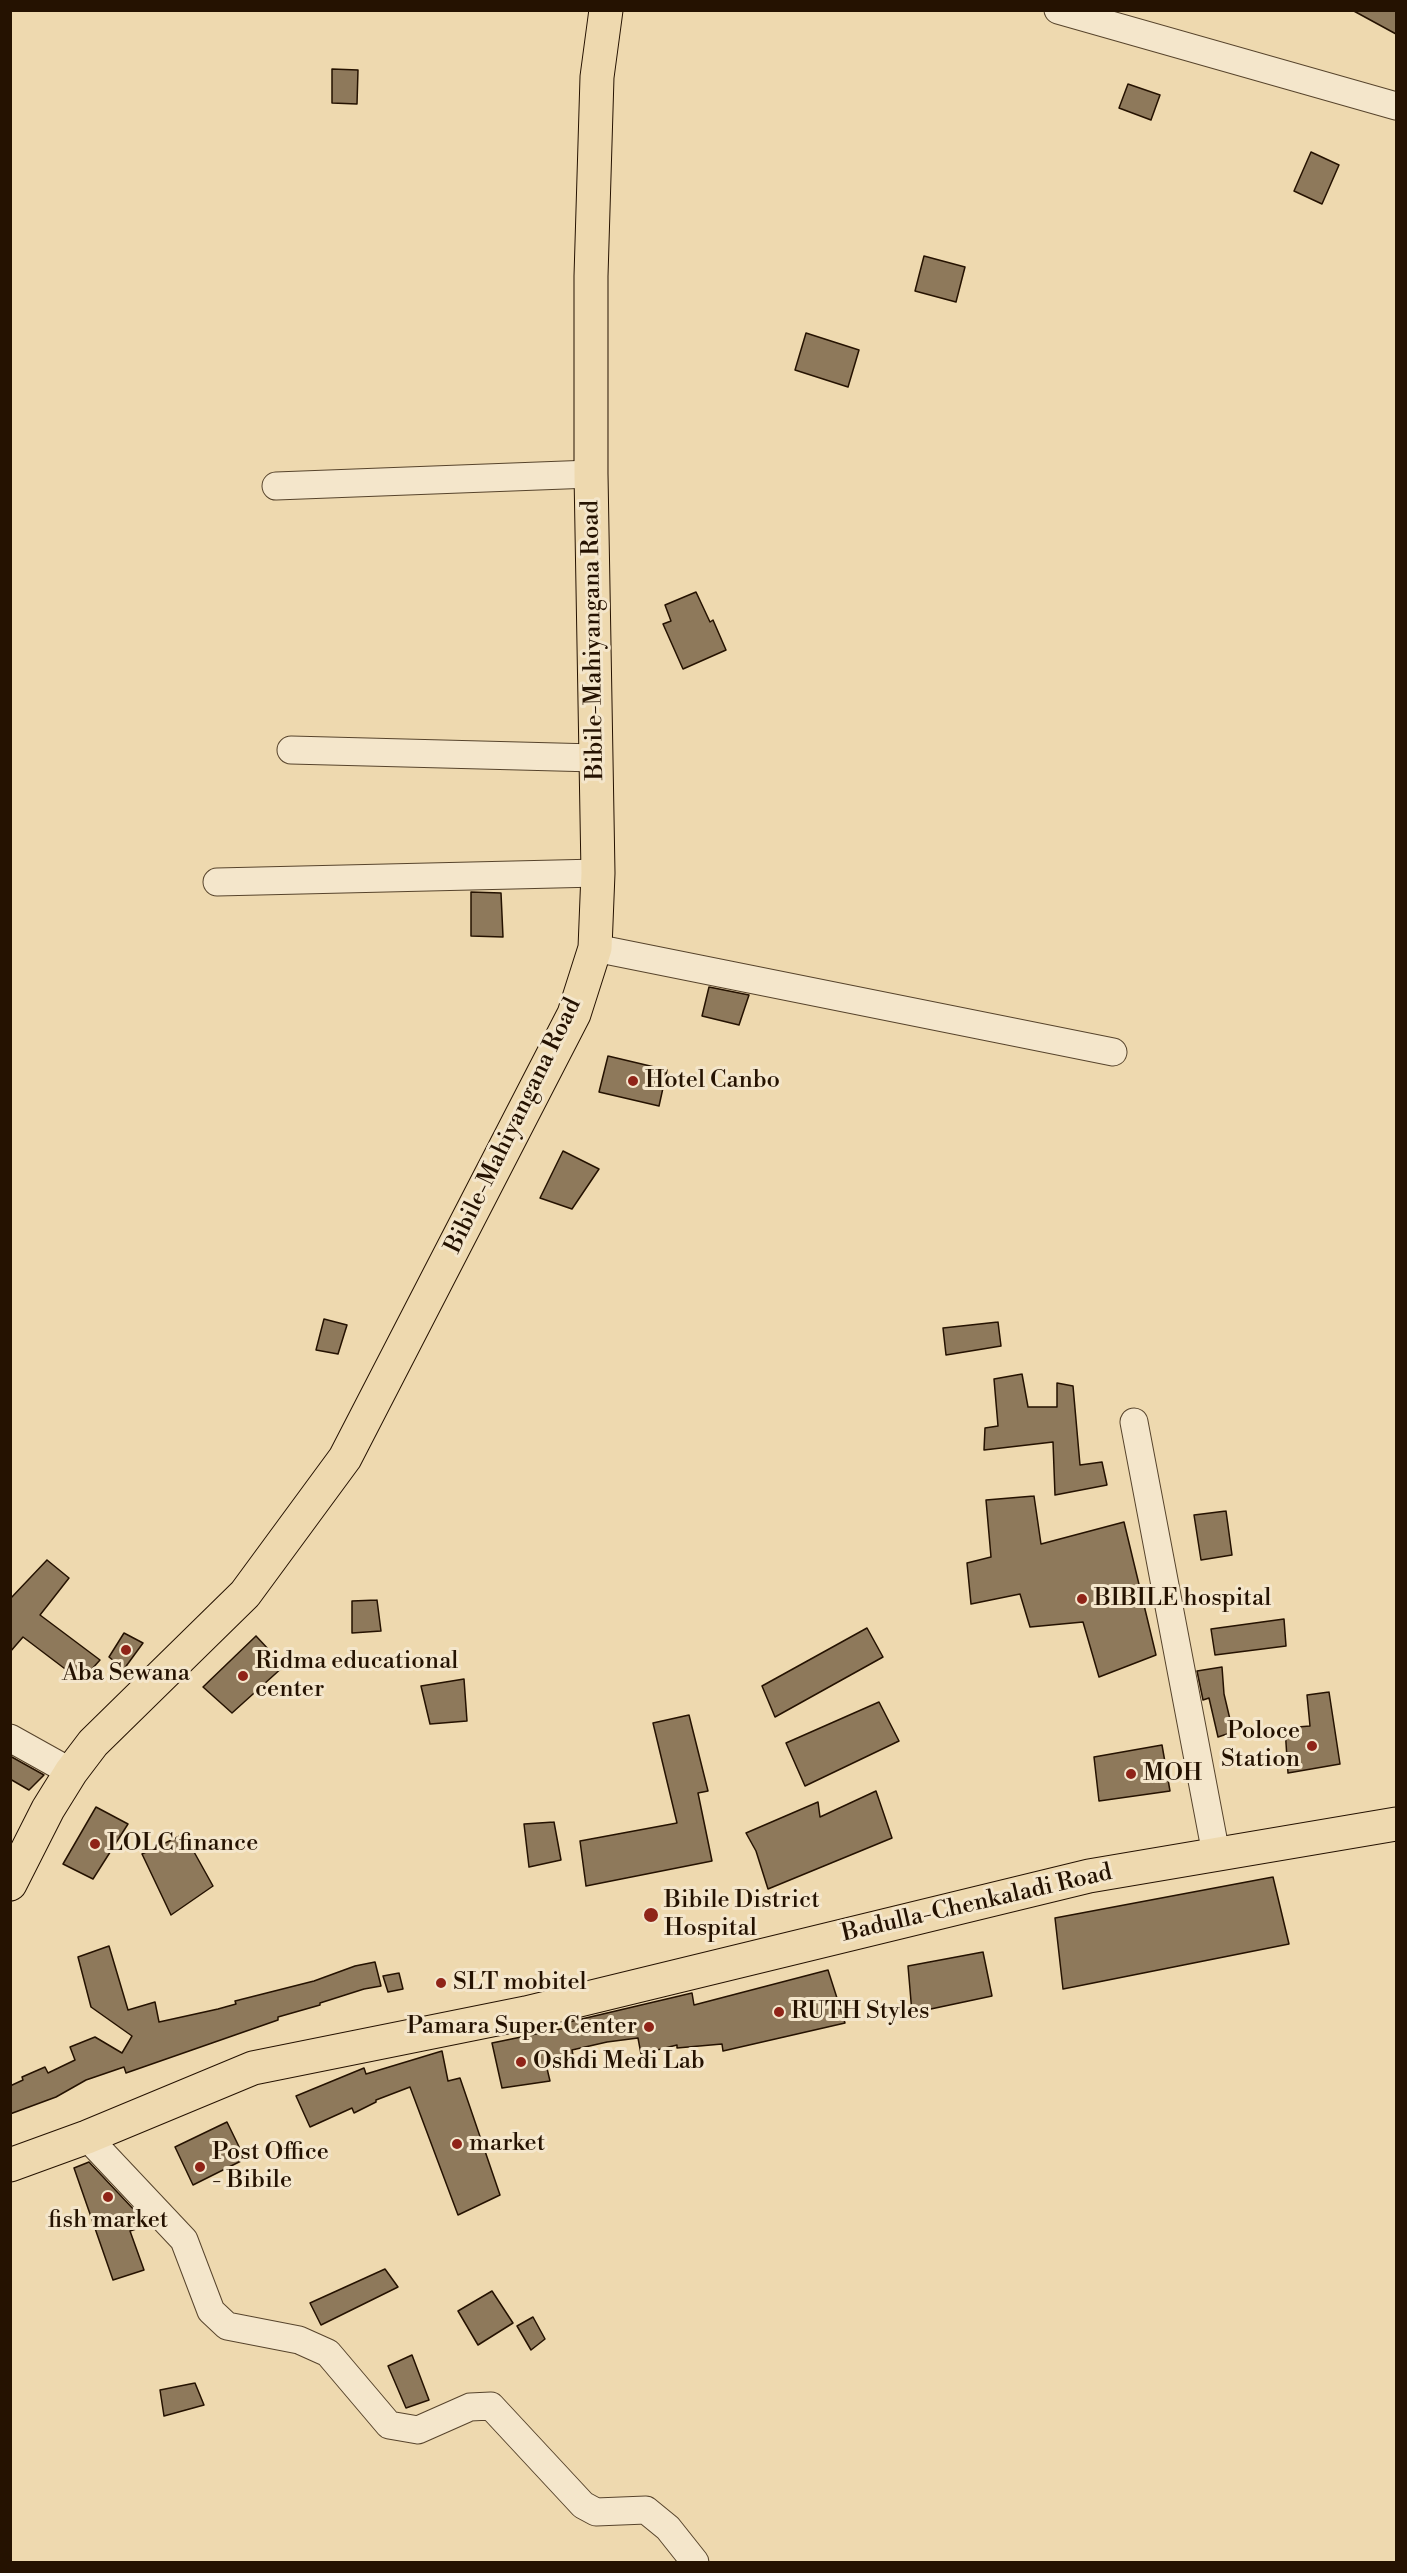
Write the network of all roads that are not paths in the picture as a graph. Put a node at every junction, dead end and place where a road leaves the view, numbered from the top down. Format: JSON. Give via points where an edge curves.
{"nodes":[{"id":1,"x":606,"y":10,"type":"edge"},
{"id":2,"x":1058,"y":10,"type":"edge"},
{"id":3,"x":1396,"y":106,"type":"edge"},
{"id":4,"x":591,"y":474,"type":"junction"},
{"id":5,"x":276,"y":486,"type":"dead end"},
{"id":6,"x":291,"y":750,"type":"dead end"},
{"id":7,"x":595,"y":758,"type":"junction"},
{"id":8,"x":598,"y":873,"type":"junction"},
{"id":9,"x":217,"y":882,"type":"dead end"},
{"id":10,"x":595,"y":948,"type":"junction"},
{"id":11,"x":1113,"y":1052,"type":"dead end"},
{"id":12,"x":1134,"y":1422,"type":"dead end"},
{"id":13,"x":10,"y":1738,"type":"edge"},
{"id":14,"x":71,"y":1772,"type":"junction"},
{"id":15,"x":1396,"y":1824,"type":"edge"},
{"id":16,"x":1216,"y":1854,"type":"junction"},
{"id":17,"x":10,"y":1884,"type":"edge"},
{"id":18,"x":87,"y":2138,"type":"junction"},
{"id":19,"x":10,"y":2166,"type":"edge"},
{"id":20,"x":695,"y":2562,"type":"edge"}],
"edges":[{"from":1,"to":4,"type":"main road","name":"Bibile-Mahiyangana Road","via":[[597,77]]},
{"from":2,"to":3,"type":"street"},
{"from":4,"to":5,"type":"street"},
{"from":4,"to":7,"type":"main road","name":"Bibile-Mahiyangana Road"},
{"from":6,"to":7,"type":"street"},
{"from":7,"to":8,"type":"main road","name":"Bibile-Mahiyangana Road"},
{"from":8,"to":9,"type":"street"},
{"from":8,"to":10,"type":"main road","name":"Bibile-Mahiyangana Road"},
{"from":10,"to":11,"type":"street"},
{"from":10,"to":14,"type":"main road","name":"Bibile-Mahiyangana Road","via":[[574,1014],[345,1458],[245,1594],[112,1722]]},
{"from":12,"to":16,"type":"street"},
{"from":13,"to":14,"type":"street"},
{"from":14,"to":17,"type":"main road","name":"Bibile-Mahiyangana Road"},
{"from":15,"to":16,"type":"main road","name":"Badulla-Chenkaladi Road"},
{"from":16,"to":18,"type":"main road","name":"Badulla-Chenkaladi Road","via":[[1089,1876],[526,2013],[253,2068]]},
{"from":18,"to":19,"type":"main road","name":"Badulla-Chenkaladi Road"},
{"from":18,"to":20,"type":"street","via":[[184,2240],[211,2311],[227,2326],[299,2340],[328,2353],[389,2426],[418,2430],[470,2407],[491,2406],[583,2505],[596,2512],[646,2510],[668,2528]]}]}
